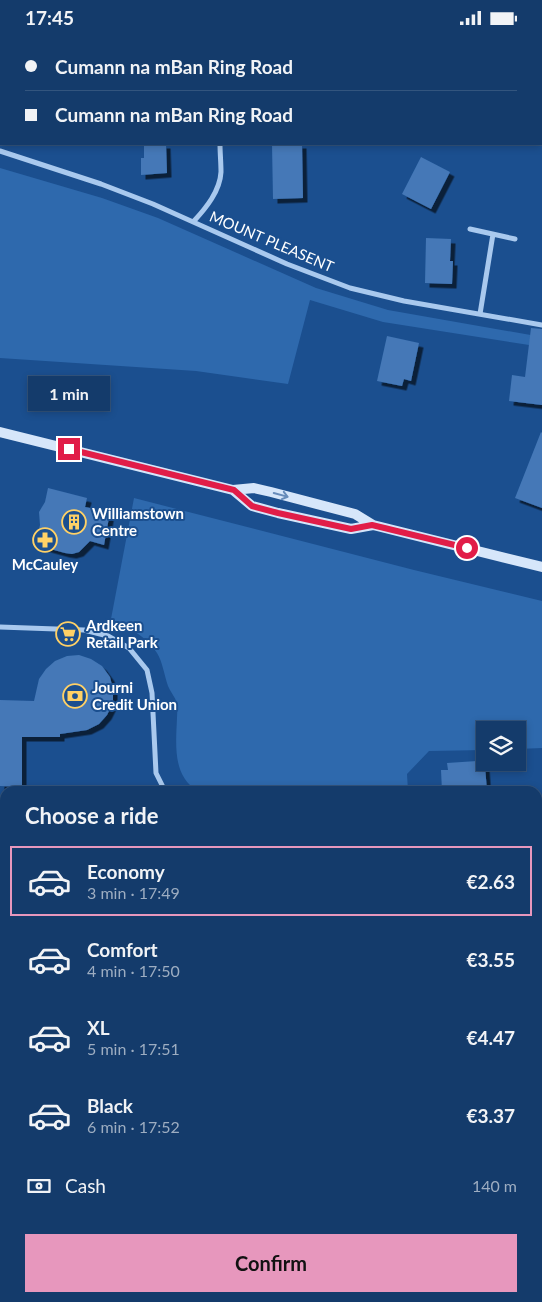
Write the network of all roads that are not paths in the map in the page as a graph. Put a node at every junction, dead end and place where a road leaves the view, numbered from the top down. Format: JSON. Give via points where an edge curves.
{"nodes":[{"id":1,"x":220,"y":145,"type":"edge"},
{"id":2,"x":0,"y":151,"type":"edge"},
{"id":3,"x":194,"y":221,"type":"junction"},
{"id":4,"x":470,"y":229,"type":"dead end"},
{"id":5,"x":493,"y":234,"type":"junction"},
{"id":6,"x":515,"y":239,"type":"dead end"},
{"id":7,"x":480,"y":315,"type":"junction"},
{"id":8,"x":542,"y":325,"type":"edge"},
{"id":9,"x":0,"y":432,"type":"edge"},
{"id":10,"x":234,"y":490,"type":"junction"},
{"id":11,"x":372,"y":525,"type":"junction"},
{"id":12,"x":542,"y":567,"type":"edge"},
{"id":13,"x":0,"y":627,"type":"edge"},
{"id":14,"x":162,"y":786,"type":"edge"}],
"edges":[{"from":1,"to":3,"type":"street","via":[[221,174],[217,190]]},
{"from":2,"to":3,"type":"street","name":"MOUNT PLEASENT","via":[[101,184]]},
{"from":3,"to":7,"type":"street","name":"MOUNT PLEASENT","via":[[350,288]]},
{"from":4,"to":5,"type":"street"},
{"from":5,"to":6,"type":"street"},
{"from":5,"to":7,"type":"street"},
{"from":7,"to":8,"type":"street","name":"MOUNT PLEASENT"},
{"from":9,"to":10,"type":"main road"},
{"from":10,"to":11,"type":"main road","one_way":true,"via":[[254,488],[271,492],[354,514]]},
{"from":10,"to":11,"type":"main road","via":[[252,506],[278,513],[351,529]]},
{"from":11,"to":12,"type":"main road"},
{"from":13,"to":14,"type":"street","via":[[84,630],[108,636],[129,648],[147,670],[152,693],[156,773]]}]}
